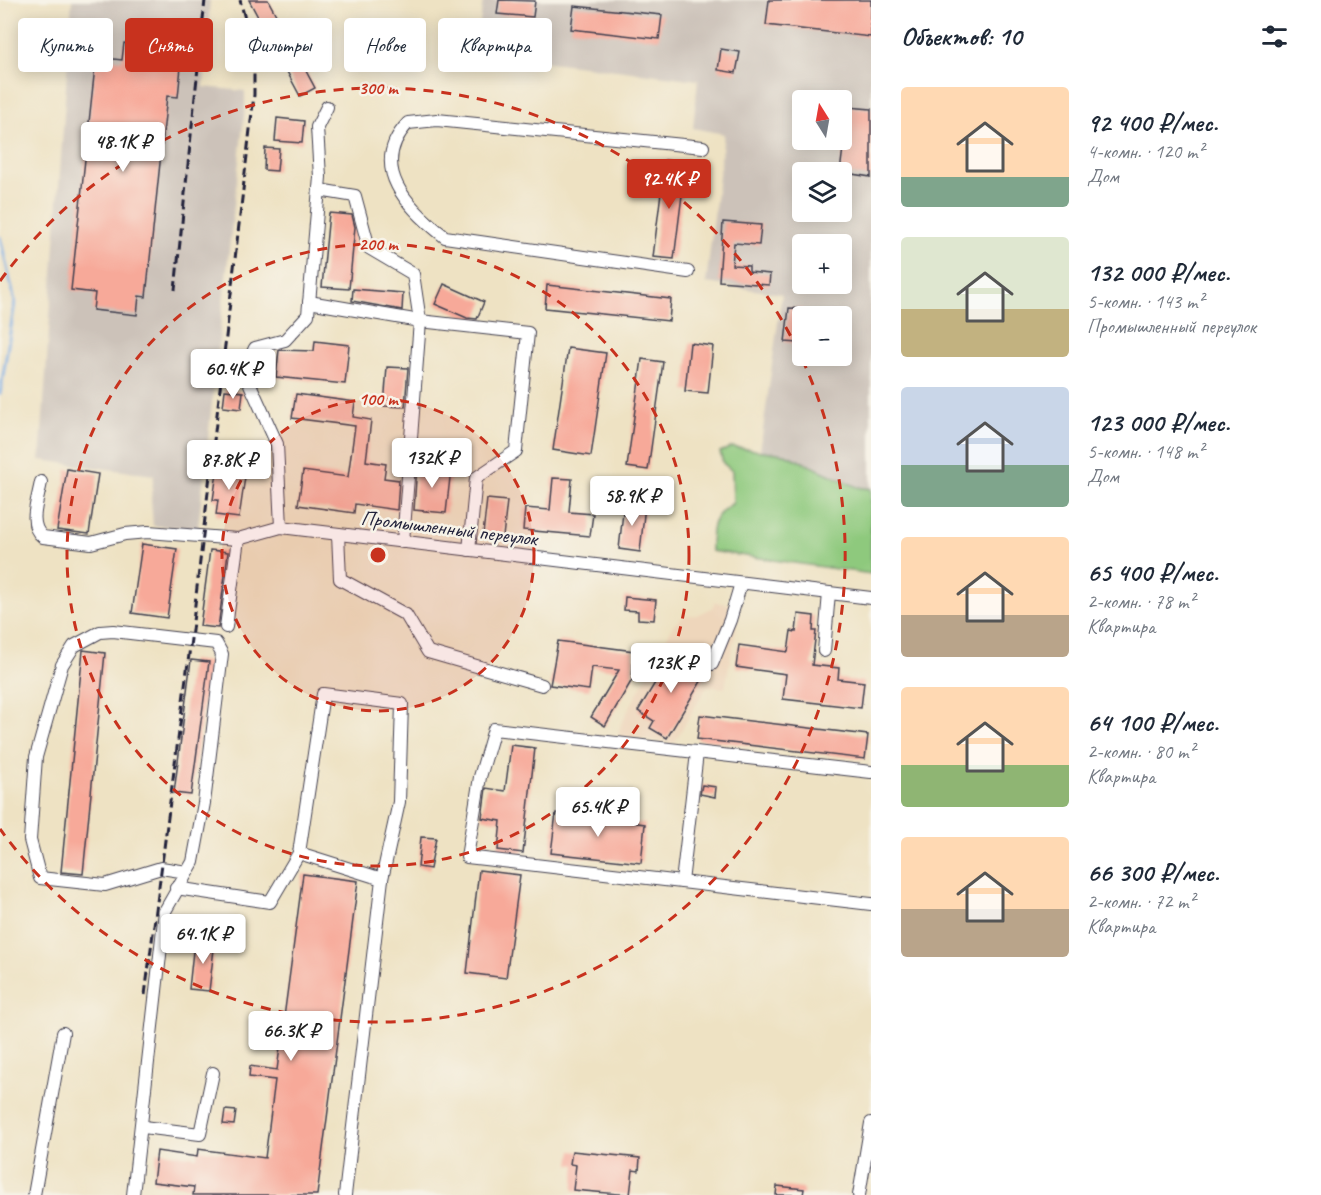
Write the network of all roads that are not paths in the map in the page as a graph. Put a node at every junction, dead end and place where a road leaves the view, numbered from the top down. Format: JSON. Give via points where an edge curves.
{"nodes":[{"id":1,"x":327,"y":107,"type":"dead end"},
{"id":2,"x":703,"y":147,"type":"dead end"},
{"id":3,"x":319,"y":190,"type":"junction"},
{"id":4,"x":688,"y":272,"type":"dead end"},
{"id":5,"x":309,"y":302,"type":"junction"},
{"id":6,"x":420,"y":321,"type":"junction"},
{"id":7,"x":41,"y":482,"type":"dead end"},
{"id":8,"x":281,"y":527,"type":"junction"},
{"id":9,"x":338,"y":534,"type":"junction"},
{"id":10,"x":238,"y":539,"type":"junction"},
{"id":11,"x":403,"y":542,"type":"junction"},
{"id":12,"x":469,"y":550,"type":"junction"},
{"id":13,"x":741,"y":584,"type":"junction"},
{"id":14,"x":829,"y":593,"type":"junction"},
{"id":15,"x":871,"y":598,"type":"edge"},
{"id":16,"x":226,"y":627,"type":"dead end"},
{"id":17,"x":824,"y":651,"type":"dead end"},
{"id":18,"x":712,"y":664,"type":"dead end"},
{"id":19,"x":542,"y":685,"type":"dead end"},
{"id":20,"x":698,"y":753,"type":"junction"},
{"id":21,"x":871,"y":772,"type":"edge"},
{"id":22,"x":299,"y":853,"type":"junction"},
{"id":23,"x":187,"y":872,"type":"junction"},
{"id":24,"x":382,"y":879,"type":"junction"},
{"id":25,"x":682,"y":882,"type":"junction"},
{"id":26,"x":176,"y":888,"type":"junction"},
{"id":27,"x":871,"y":904,"type":"edge"},
{"id":28,"x":63,"y":1033,"type":"dead end"},
{"id":29,"x":213,"y":1073,"type":"dead end"},
{"id":30,"x":871,"y":1123,"type":"edge"},
{"id":31,"x":142,"y":1127,"type":"junction"},
{"id":32,"x":34,"y":1195,"type":"edge"},
{"id":33,"x":133,"y":1195,"type":"edge"},
{"id":34,"x":345,"y":1195,"type":"edge"},
{"id":35,"x":860,"y":1195,"type":"edge"}],
"edges":[{"from":1,"to":3,"type":"street","via":[[317,127]]},
{"from":2,"to":4,"type":"street","via":[[437,120],[408,123],[397,135],[389,159],[404,197],[423,220],[445,237]]},
{"from":3,"to":5,"type":"street"},
{"from":3,"to":6,"type":"street","via":[[355,196],[369,248],[413,274]]},
{"from":5,"to":6,"type":"street"},
{"from":5,"to":8,"type":"street","via":[[308,315],[285,340],[255,348],[244,371],[277,444]]},
{"from":6,"to":11,"type":"street"},
{"from":6,"to":12,"type":"street","via":[[528,333],[516,451],[476,478]]},
{"from":7,"to":10,"type":"street","via":[[34,519],[37,532],[43,537],[91,543],[148,532]]},
{"from":8,"to":9,"type":"street","name":"Промышленный переулок"},
{"from":8,"to":10,"type":"street","name":"Промышленный переулок"},
{"from":9,"to":11,"type":"street","name":"Промышленный переулок"},
{"from":9,"to":19,"type":"street","via":[[340,579],[406,615],[428,652]]},
{"from":10,"to":16,"type":"street"},
{"from":11,"to":12,"type":"street","name":"Промышленный переулок"},
{"from":12,"to":13,"type":"street","name":"Промышленный переулок"},
{"from":13,"to":14,"type":"street","name":"Промышленный переулок"},
{"from":13,"to":18,"type":"street"},
{"from":14,"to":15,"type":"street","name":"Промышленный переулок"},
{"from":14,"to":17,"type":"street"},
{"from":20,"to":21,"type":"street"},
{"from":20,"to":25,"type":"street"},
{"from":20,"to":25,"type":"street","via":[[494,729],[480,777],[467,857]]},
{"from":22,"to":24,"type":"street"},
{"from":22,"to":24,"type":"street","via":[[323,694],[402,704],[399,802]]},
{"from":22,"to":26,"type":"street","via":[[270,902]]},
{"from":23,"to":23,"type":"street","via":[[193,862],[204,803],[221,648],[216,643],[191,639],[100,632],[74,646],[62,665],[36,757],[30,840],[40,879],[105,885],[161,868]]},
{"from":23,"to":26,"type":"street"},
{"from":24,"to":34,"type":"street"},
{"from":25,"to":27,"type":"street"},
{"from":26,"to":31,"type":"street","via":[[165,911]]},
{"from":28,"to":32,"type":"street"},
{"from":29,"to":31,"type":"street","via":[[200,1134]]},
{"from":30,"to":35,"type":"street"},
{"from":31,"to":33,"type":"street"}]}
